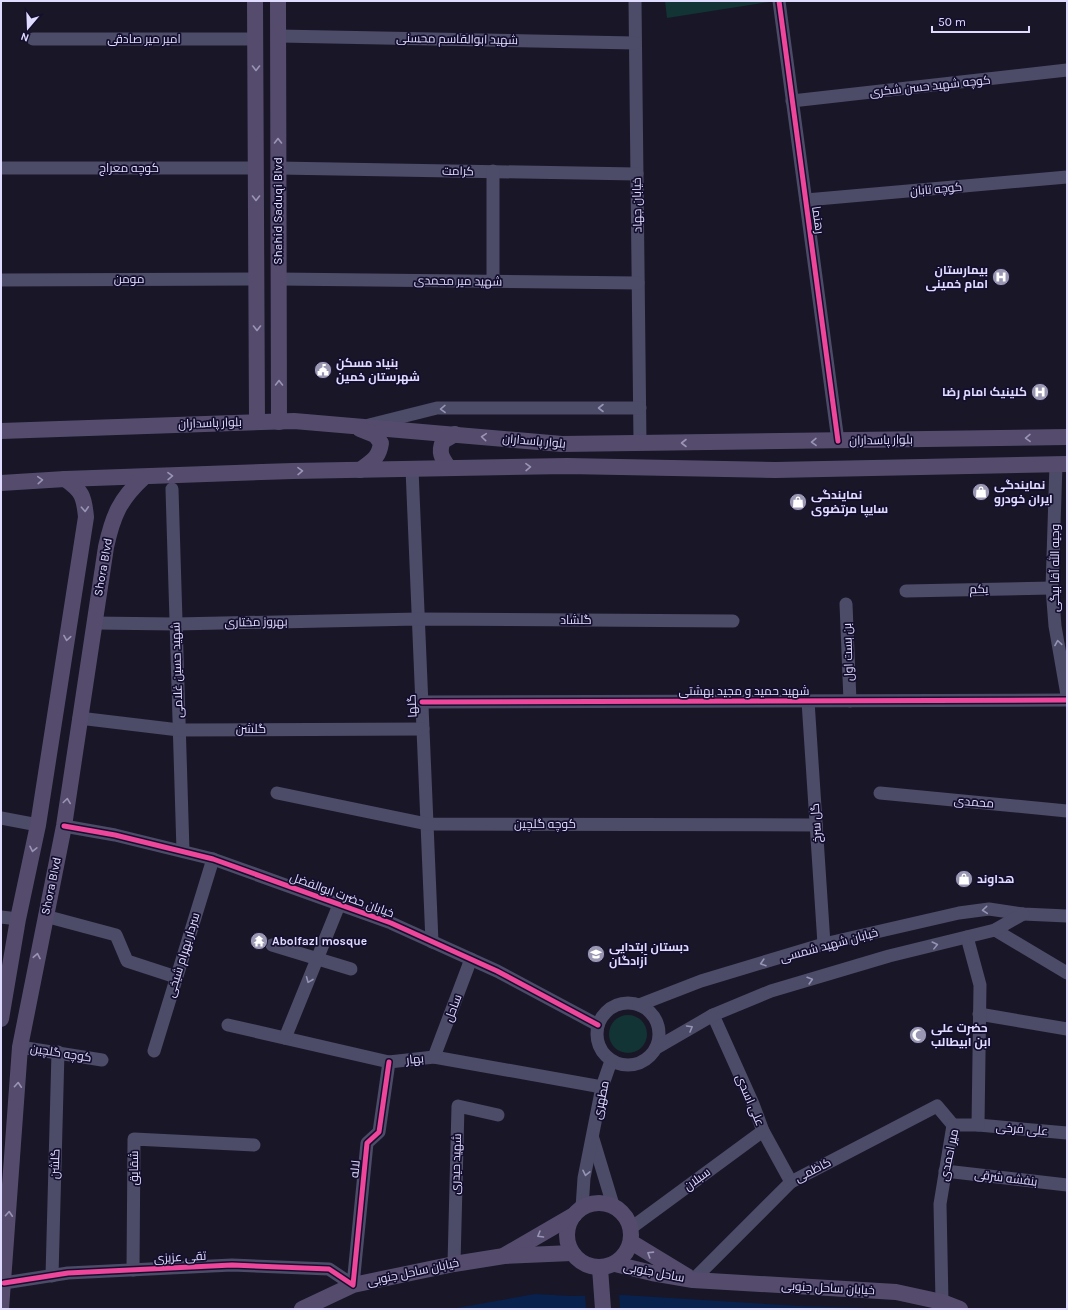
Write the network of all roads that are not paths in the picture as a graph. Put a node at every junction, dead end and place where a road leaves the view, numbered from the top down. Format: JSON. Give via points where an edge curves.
{"nodes":[{"id":1,"x":255,"y":1,"type":"edge"},
{"id":2,"x":278,"y":1,"type":"edge"},
{"id":3,"x":635,"y":1,"type":"edge"},
{"id":4,"x":779,"y":1,"type":"edge"},
{"id":5,"x":278,"y":36,"type":"junction"},
{"id":6,"x":33,"y":39,"type":"dead end"},
{"id":7,"x":256,"y":39,"type":"junction"},
{"id":8,"x":635,"y":43,"type":"junction"},
{"id":9,"x":1067,"y":70,"type":"edge"},
{"id":10,"x":792,"y":102,"type":"junction"},
{"id":11,"x":1,"y":168,"type":"edge"},
{"id":12,"x":256,"y":168,"type":"junction"},
{"id":13,"x":278,"y":168,"type":"junction"},
{"id":14,"x":493,"y":172,"type":"junction"},
{"id":15,"x":637,"y":174,"type":"junction"},
{"id":16,"x":1067,"y":177,"type":"edge"},
{"id":17,"x":806,"y":200,"type":"junction"},
{"id":18,"x":257,"y":279,"type":"junction"},
{"id":19,"x":278,"y":279,"type":"junction"},
{"id":20,"x":1,"y":280,"type":"edge"},
{"id":21,"x":493,"y":281,"type":"junction"},
{"id":22,"x":638,"y":283,"type":"junction"},
{"id":23,"x":640,"y":408,"type":"junction"},
{"id":24,"x":258,"y":421,"type":"junction"},
{"id":25,"x":279,"y":422,"type":"junction"},
{"id":26,"x":358,"y":426,"type":"junction"},
{"id":27,"x":1,"y":431,"type":"edge"},
{"id":28,"x":455,"y":434,"type":"junction"},
{"id":29,"x":1067,"y":437,"type":"edge"},
{"id":30,"x":838,"y":441,"type":"junction"},
{"id":31,"x":640,"y":443,"type":"junction"},
{"id":32,"x":1061,"y":464,"type":"edge"},
{"id":33,"x":449,"y":468,"type":"junction"},
{"id":34,"x":412,"y":469,"type":"junction"},
{"id":35,"x":360,"y":470,"type":"junction"},
{"id":36,"x":144,"y":477,"type":"junction"},
{"id":37,"x":65,"y":478,"type":"junction"},
{"id":38,"x":1,"y":483,"type":"edge"},
{"id":39,"x":172,"y":490,"type":"dead end"},
{"id":40,"x":83,"y":541,"type":"junction"},
{"id":41,"x":106,"y":547,"type":"junction"},
{"id":42,"x":1052,"y":588,"type":"junction"},
{"id":43,"x":906,"y":591,"type":"dead end"},
{"id":44,"x":846,"y":604,"type":"dead end"},
{"id":45,"x":418,"y":619,"type":"junction"},
{"id":46,"x":733,"y":621,"type":"dead end"},
{"id":47,"x":94,"y":623,"type":"junction"},
{"id":48,"x":176,"y":624,"type":"junction"},
{"id":49,"x":1061,"y":624,"type":"edge"},
{"id":50,"x":1067,"y":695,"type":"edge"},
{"id":51,"x":850,"y":700,"type":"junction"},
{"id":52,"x":1067,"y":700,"type":"edge"},
{"id":53,"x":808,"y":701,"type":"junction"},
{"id":54,"x":422,"y":702,"type":"junction"},
{"id":55,"x":79,"y":718,"type":"junction"},
{"id":56,"x":423,"y":729,"type":"junction"},
{"id":57,"x":179,"y":730,"type":"junction"},
{"id":58,"x":277,"y":793,"type":"dead end"},
{"id":59,"x":880,"y":793,"type":"dead end"},
{"id":60,"x":1067,"y":811,"type":"edge"},
{"id":61,"x":1,"y":818,"type":"edge"},
{"id":62,"x":427,"y":824,"type":"junction"},
{"id":63,"x":38,"y":825,"type":"junction"},
{"id":64,"x":816,"y":825,"type":"junction"},
{"id":65,"x":64,"y":826,"type":"junction"},
{"id":66,"x":183,"y":851,"type":"junction"},
{"id":67,"x":214,"y":859,"type":"junction"},
{"id":68,"x":339,"y":905,"type":"junction"},
{"id":69,"x":1023,"y":914,"type":"junction"},
{"id":70,"x":45,"y":916,"type":"junction"},
{"id":71,"x":1067,"y":916,"type":"edge"},
{"id":72,"x":1,"y":917,"type":"edge"},
{"id":73,"x":18,"y":919,"type":"junction"},
{"id":74,"x":995,"y":930,"type":"junction"},
{"id":75,"x":967,"y":937,"type":"junction"},
{"id":76,"x":432,"y":942,"type":"junction"},
{"id":77,"x":824,"y":944,"type":"junction"},
{"id":78,"x":272,"y":945,"type":"dead end"},
{"id":79,"x":318,"y":959,"type":"junction"},
{"id":80,"x":472,"y":960,"type":"junction"},
{"id":81,"x":351,"y":969,"type":"dead end"},
{"id":82,"x":1067,"y":973,"type":"edge"},
{"id":83,"x":176,"y":977,"type":"junction"},
{"id":84,"x":3,"y":993,"type":"edge"},
{"id":85,"x":639,"y":1005,"type":"junction"},
{"id":86,"x":979,"y":1014,"type":"junction"},
{"id":87,"x":713,"y":1015,"type":"junction"},
{"id":88,"x":1,"y":1019,"type":"edge"},
{"id":89,"x":228,"y":1025,"type":"dead end"},
{"id":90,"x":598,"y":1025,"type":"junction"},
{"id":91,"x":1067,"y":1028,"type":"edge"},
{"id":92,"x":285,"y":1038,"type":"junction"},
{"id":93,"x":20,"y":1047,"type":"junction"},
{"id":94,"x":656,"y":1048,"type":"junction"},
{"id":95,"x":154,"y":1051,"type":"dead end"},
{"id":96,"x":58,"y":1052,"type":"junction"},
{"id":97,"x":434,"y":1057,"type":"junction"},
{"id":98,"x":102,"y":1060,"type":"dead end"},
{"id":99,"x":611,"y":1061,"type":"junction"},
{"id":100,"x":389,"y":1062,"type":"junction"},
{"id":101,"x":602,"y":1087,"type":"junction"},
{"id":102,"x":498,"y":1115,"type":"dead end"},
{"id":103,"x":953,"y":1124,"type":"junction"},
{"id":104,"x":978,"y":1125,"type":"junction"},
{"id":105,"x":763,"y":1131,"type":"junction"},
{"id":106,"x":1067,"y":1133,"type":"edge"},
{"id":107,"x":593,"y":1139,"type":"junction"},
{"id":108,"x":254,"y":1145,"type":"dead end"},
{"id":109,"x":945,"y":1171,"type":"junction"},
{"id":110,"x":791,"y":1182,"type":"junction"},
{"id":111,"x":1067,"y":1186,"type":"edge"},
{"id":112,"x":613,"y":1205,"type":"junction"},
{"id":113,"x":578,"y":1211,"type":"junction"},
{"id":114,"x":631,"y":1235,"type":"junction"},
{"id":115,"x":572,"y":1253,"type":"junction"},
{"id":116,"x":504,"y":1256,"type":"junction"},
{"id":117,"x":454,"y":1264,"type":"junction"},
{"id":118,"x":607,"y":1266,"type":"junction"},
{"id":119,"x":133,"y":1270,"type":"junction"},
{"id":120,"x":52,"y":1276,"type":"junction"},
{"id":121,"x":693,"y":1280,"type":"junction"},
{"id":122,"x":4,"y":1283,"type":"junction"},
{"id":123,"x":353,"y":1285,"type":"junction"},
{"id":124,"x":942,"y":1302,"type":"junction"},
{"id":125,"x":1,"y":1309,"type":"edge"},
{"id":126,"x":302,"y":1309,"type":"edge"},
{"id":127,"x":603,"y":1309,"type":"edge"},
{"id":128,"x":960,"y":1309,"type":"edge"}],
"edges":[{"from":1,"to":7,"type":"main road","name":"Shahid Saduqi Blvd"},
{"from":2,"to":5,"type":"main road","name":"Shahid Saduqi Blvd"},
{"from":3,"to":8,"type":"street","name":"خیابان جهاد"},
{"from":4,"to":10,"type":"street","name":"رهنما"},
{"from":5,"to":8,"type":"street","name":"شهید ابوالقاسم محسنی"},
{"from":13,"to":5,"type":"main road","name":"Shahid Saduqi Blvd","one_way":true},
{"from":6,"to":7,"type":"street","name":"امیر میر صادقی"},
{"from":7,"to":12,"type":"main road","name":"Shahid Saduqi Blvd","one_way":true},
{"from":8,"to":15,"type":"street","name":"خیابان جهاد"},
{"from":9,"to":10,"type":"street","name":"کوچه شهید حسن شکری"},
{"from":10,"to":17,"type":"street","name":"رهنما"},
{"from":11,"to":12,"type":"street","name":"کوچه معراج"},
{"from":12,"to":18,"type":"main road","name":"Shahid Saduqi Blvd","one_way":true},
{"from":13,"to":14,"type":"street","name":"کرامت"},
{"from":13,"to":19,"type":"main road","name":"Shahid Saduqi Blvd"},
{"from":14,"to":15,"type":"street","name":"کرامت"},
{"from":14,"to":21,"type":"street"},
{"from":15,"to":22,"type":"street","name":"خیابان جهاد"},
{"from":16,"to":17,"type":"street","name":"کوچه تابان"},
{"from":17,"to":30,"type":"street","name":"رهنما"},
{"from":18,"to":20,"type":"street","name":"مومن"},
{"from":18,"to":24,"type":"main road","name":"Shahid Saduqi Blvd","one_way":true},
{"from":19,"to":21,"type":"street","name":"شهید میر محمدی"},
{"from":25,"to":19,"type":"main road","name":"Shahid Saduqi Blvd","one_way":true},
{"from":21,"to":22,"type":"street","name":"شهید میر محمدی"},
{"from":22,"to":23,"type":"street","name":"خیابان جهاد"},
{"from":23,"to":26,"type":"street","one_way":true,"via":[[437,408]]},
{"from":23,"to":31,"type":"street","name":"خیابان جهاد"},
{"from":24,"to":25,"type":"main road","name":"بلوار پاسداران"},
{"from":24,"to":27,"type":"main road","name":"بلوار پاسداران"},
{"from":25,"to":26,"type":"main road","name":"بلوار پاسداران"},
{"from":26,"to":28,"type":"main road","name":"بلوار پاسداران"},
{"from":26,"to":35,"type":"main road","via":[[375,435],[381,443],[380,453]]},
{"from":31,"to":28,"type":"main road","name":"بلوار پاسداران","one_way":true,"via":[[562,444]]},
{"from":28,"to":33,"type":"main road","via":[[443,441],[440,449],[442,458]]},
{"from":29,"to":30,"type":"main road","name":"بلوار پاسداران","one_way":true},
{"from":30,"to":31,"type":"main road","name":"بلوار پاسداران","one_way":true},
{"from":33,"to":32,"type":"main road","name":"بلوار پاسداران","one_way":true,"via":[[567,466],[775,470]]},
{"from":32,"to":42,"type":"street","name":"وجیه الله آقا بیگی"},
{"from":33,"to":34,"type":"main road","name":"بلوار پاسداران"},
{"from":34,"to":35,"type":"main road","name":"بلوار پاسداران"},
{"from":34,"to":45,"type":"street","name":"گلها"},
{"from":36,"to":35,"type":"main road","name":"بلوار پاسداران","one_way":true},
{"from":36,"to":37,"type":"main road","name":"بلوار پاسداران"},
{"from":36,"to":41,"type":"main road","name":"Shora Blvd","via":[[130,490],[117,508]]},
{"from":38,"to":37,"type":"main road","name":"بلوار پاسداران","one_way":true},
{"from":37,"to":40,"type":"main road","name":"Shora Blvd","one_way":true,"via":[[78,488],[85,501]]},
{"from":39,"to":48,"type":"street","name":"شهید حسین غلامی"},
{"from":40,"to":41,"type":"main road","via":[[92,537],[100,539]]},
{"from":40,"to":63,"type":"main road","name":"Shora Blvd","one_way":true},
{"from":41,"to":47,"type":"main road","name":"Shora Blvd"},
{"from":42,"to":43,"type":"street","name":"یکم"},
{"from":42,"to":49,"type":"street","name":"وجیه الله آقا بیگی"},
{"from":44,"to":51,"type":"street","name":"بن بست اول"},
{"from":45,"to":46,"type":"street","name":"گلشاد"},
{"from":45,"to":48,"type":"street","name":"بهروز مختاری"},
{"from":45,"to":54,"type":"street","name":"گلها"},
{"from":47,"to":48,"type":"street","name":"بهروز مختاری"},
{"from":47,"to":55,"type":"main road","name":"Shora Blvd"},
{"from":48,"to":57,"type":"street","name":"شهید حسین غلامی"},
{"from":50,"to":49,"type":"street","name":"وجیه الله آقا بیگی","one_way":true},
{"from":51,"to":52,"type":"street","name":"شهید حمید و مجید بهشتی"},
{"from":51,"to":53,"type":"street","name":"شهید حمید و مجید بهشتی"},
{"from":53,"to":54,"type":"street","name":"شهید حمید و مجید بهشتی"},
{"from":53,"to":64,"type":"street","name":"گل سرخ"},
{"from":54,"to":56,"type":"street","name":"گلها"},
{"from":55,"to":57,"type":"street","name":"گلشن"},
{"from":65,"to":55,"type":"main road","name":"Shora Blvd","one_way":true},
{"from":56,"to":57,"type":"street","name":"گلشن"},
{"from":56,"to":62,"type":"street","name":"گلها"},
{"from":57,"to":66,"type":"street","name":"شهید حسین غلامی"},
{"from":58,"to":62,"type":"street","name":"کوچه گلچین"},
{"from":59,"to":60,"type":"street","name":"محمدی"},
{"from":61,"to":63,"type":"street"},
{"from":62,"to":64,"type":"street","name":"کوچه گلچین"},
{"from":62,"to":76,"type":"street","name":"گلها"},
{"from":63,"to":73,"type":"main road","name":"Shora Blvd","one_way":true},
{"from":64,"to":77,"type":"street","name":"گل سرخ"},
{"from":65,"to":66,"type":"street","name":"خیابان حضرت ابوالفضل"},
{"from":65,"to":70,"type":"main road","name":"Shora Blvd"},
{"from":66,"to":67,"type":"street","name":"خیابان حضرت ابوالفضل"},
{"from":67,"to":68,"type":"street","name":"خیابان حضرت ابوالفضل"},
{"from":67,"to":83,"type":"street","name":"سردار بهرام شیخی"},
{"from":68,"to":76,"type":"street","name":"خیابان حضرت ابوالفضل","via":[[390,923]]},
{"from":68,"to":79,"type":"street"},
{"from":69,"to":71,"type":"street","name":"خیابان شهید شمسی"},
{"from":69,"to":74,"type":"street"},
{"from":69,"to":77,"type":"street","name":"خیابان شهید شمسی","one_way":true,"via":[[989,909],[959,913]]},
{"from":70,"to":83,"type":"street","via":[[116,935],[127,961]]},
{"from":93,"to":70,"type":"main road","name":"Shora Blvd","one_way":true},
{"from":72,"to":73,"type":"street"},
{"from":73,"to":84,"type":"main road","name":"Shora Blvd"},
{"from":74,"to":75,"type":"street"},
{"from":74,"to":82,"type":"street"},
{"from":75,"to":86,"type":"street","name":"میر احمدی","via":[[980,985]]},
{"from":87,"to":75,"type":"street","one_way":true,"via":[[771,991],[889,956]]},
{"from":76,"to":80,"type":"street","name":"خیابان حضرت ابوالفضل"},
{"from":77,"to":85,"type":"street","name":"خیابان شهید شمسی","one_way":true,"via":[[701,981]]},
{"from":78,"to":79,"type":"street"},
{"from":79,"to":81,"type":"street"},
{"from":79,"to":92,"type":"street","one_way":true},
{"from":80,"to":90,"type":"street","name":"خیابان حضرت ابوالفضل","via":[[498,971]]},
{"from":80,"to":97,"type":"street","name":"ساحل"},
{"from":83,"to":95,"type":"street","name":"سردار بهرام شیخی"},
{"from":84,"to":88,"type":"main road","name":"Shora Blvd"},
{"from":85,"to":90,"type":"street","via":[[619,1004],[610,1009]]},
{"from":85,"to":94,"type":"street","via":[[655,1018],[659,1038]]},
{"from":86,"to":91,"type":"street"},
{"from":86,"to":104,"type":"street","name":"میر احمدی"},
{"from":94,"to":87,"type":"street","one_way":true},
{"from":87,"to":105,"type":"street","name":"علی اسدی"},
{"from":89,"to":92,"type":"street","name":"بهار"},
{"from":90,"to":99,"type":"street","via":[[598,1045]]},
{"from":92,"to":100,"type":"street","name":"بهار"},
{"from":93,"to":96,"type":"street","name":"کوچه گلچین"},
{"from":122,"to":93,"type":"main road","name":"Shora Blvd","one_way":true},
{"from":94,"to":99,"type":"street","via":[[650,1056],[631,1065]]},
{"from":96,"to":98,"type":"street","name":"کوچه گلچین"},
{"from":96,"to":120,"type":"street","name":"گلشن"},
{"from":97,"to":100,"type":"street","name":"بهار"},
{"from":97,"to":101,"type":"street","name":"بهار"},
{"from":99,"to":101,"type":"street","name":"مطهری"},
{"from":100,"to":123,"type":"street","name":"لاله","via":[[379,1132],[367,1143]]},
{"from":101,"to":107,"type":"street","name":"مطهری"},
{"from":102,"to":117,"type":"street","name":"شهید حیدری","via":[[458,1106]]},
{"from":103,"to":104,"type":"street","name":"میر احمدی"},
{"from":103,"to":109,"type":"street","name":"میر احمدی"},
{"from":103,"to":110,"type":"street","name":"کاظمی","via":[[937,1106]]},
{"from":104,"to":106,"type":"street","name":"علی فرخی"},
{"from":105,"to":110,"type":"street","name":"علی اسدی"},
{"from":105,"to":114,"type":"street","name":"سبلان"},
{"from":107,"to":112,"type":"street","name":"مطهری"},
{"from":107,"to":113,"type":"street","name":"مطهری","one_way":true},
{"from":108,"to":119,"type":"street","name":"شقایق","via":[[134,1139]]},
{"from":109,"to":111,"type":"street","name":"بنفشه شرقی"},
{"from":109,"to":124,"type":"street","name":"میر احمدی","via":[[940,1204]]},
{"from":110,"to":121,"type":"street","name":"کاظمی"},
{"from":112,"to":113,"type":"main road","via":[[597,1203]]},
{"from":112,"to":114,"type":"main road","via":[[625,1214]]},
{"from":113,"to":115,"type":"main road","via":[[570,1222],[567,1238]]},
{"from":113,"to":116,"type":"main road","one_way":true},
{"from":114,"to":118,"type":"main road","via":[[628,1251],[622,1258]]},
{"from":121,"to":114,"type":"main road","name":"ساحل جنوبی","one_way":true},
{"from":115,"to":116,"type":"main road"},
{"from":115,"to":118,"type":"main road","via":[[583,1263]]},
{"from":116,"to":117,"type":"main road","name":"خیابان ساحل جنوبی"},
{"from":117,"to":123,"type":"main road","name":"خیابان ساحل جنوبی"},
{"from":118,"to":121,"type":"main road","name":"ساحل جنوبی"},
{"from":118,"to":127,"type":"main road","via":[[602,1292]]},
{"from":119,"to":120,"type":"street","name":"تقی عزیزی"},
{"from":119,"to":123,"type":"street","name":"تقی عزیزی","via":[[232,1265],[329,1269]]},
{"from":120,"to":122,"type":"street","name":"تقی عزیزی"},
{"from":121,"to":124,"type":"main road","name":"خیابان ساحل جنوبی","via":[[896,1292]]},
{"from":122,"to":125,"type":"main road","name":"Shora Blvd"},
{"from":123,"to":126,"type":"main road","name":"خیابان ساحل جنوبی"},
{"from":124,"to":128,"type":"main road","name":"خیابان ساحل جنوبی"}]}
